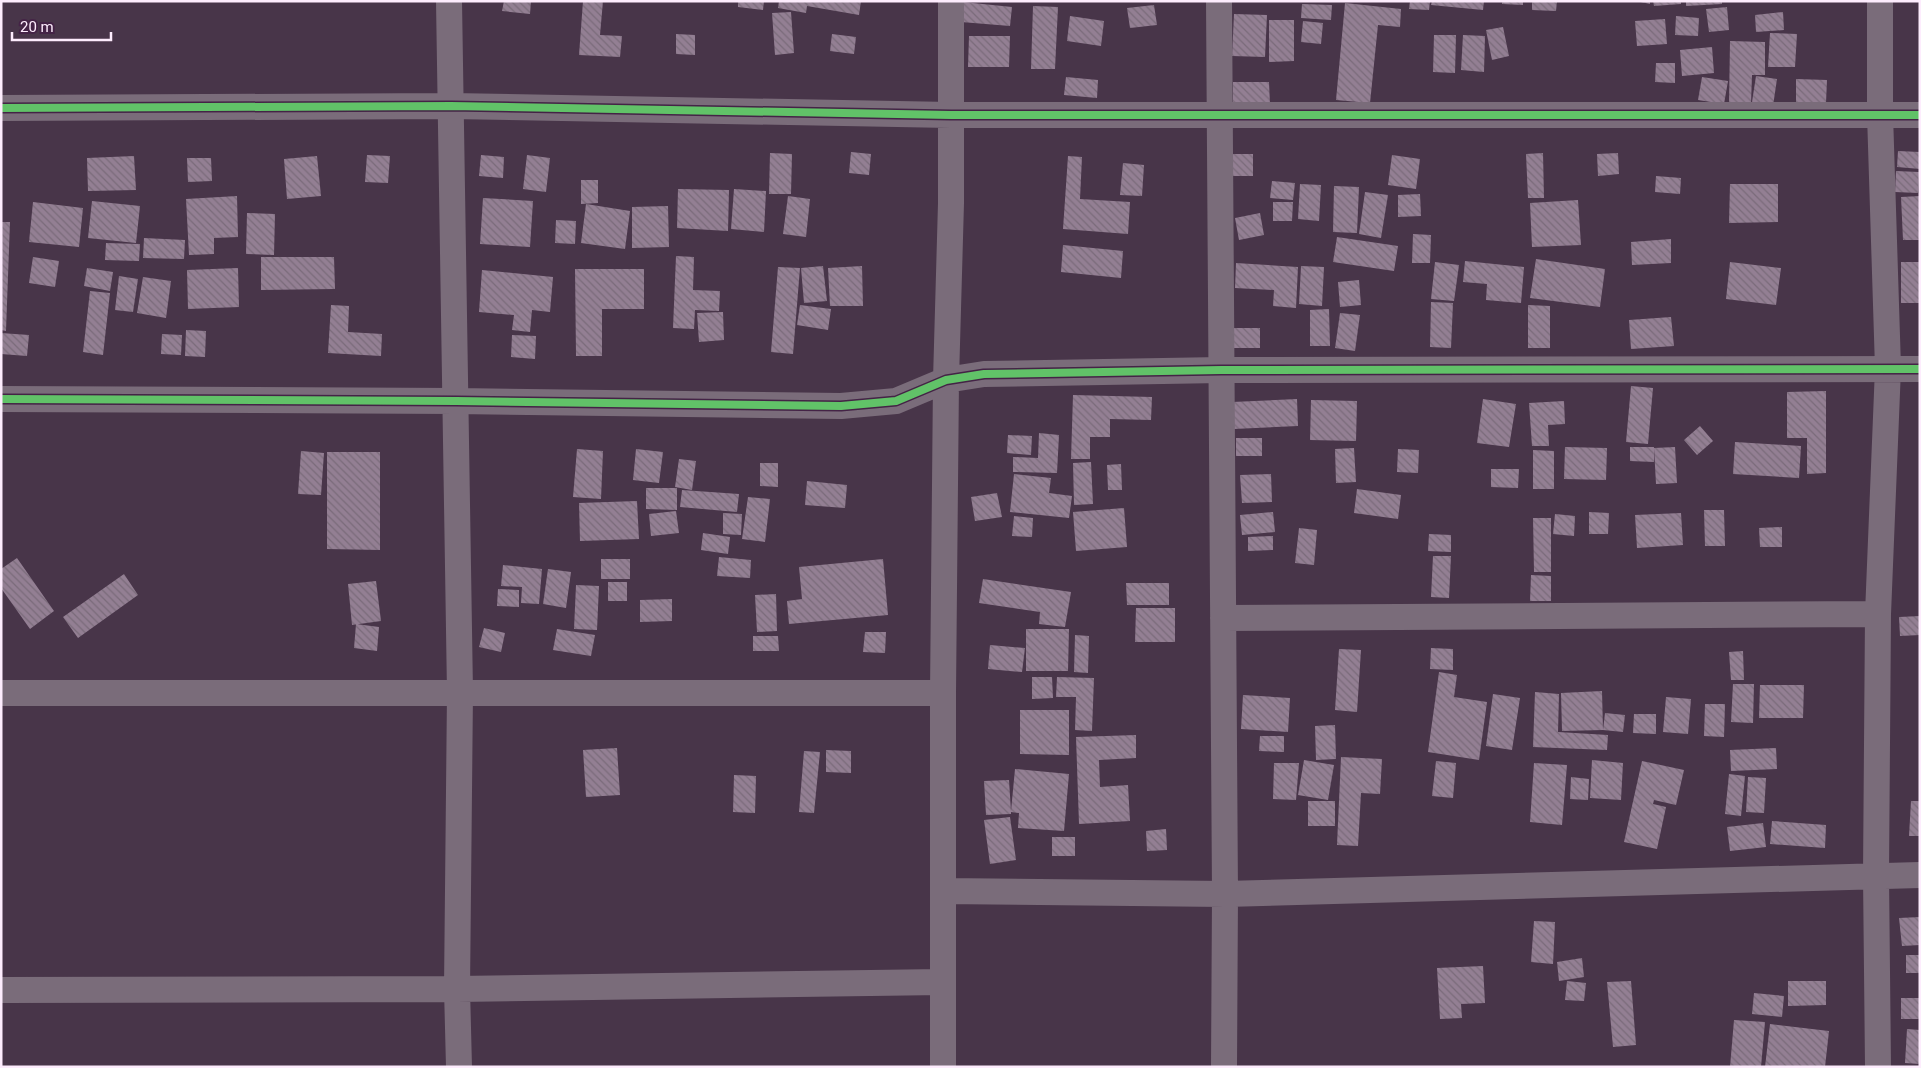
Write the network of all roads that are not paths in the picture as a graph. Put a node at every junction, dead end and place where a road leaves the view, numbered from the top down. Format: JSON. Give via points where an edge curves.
{"nodes":[{"id":1,"x":449,"y":1,"type":"edge"},
{"id":2,"x":952,"y":1,"type":"edge"},
{"id":3,"x":1219,"y":1,"type":"edge"},
{"id":4,"x":1880,"y":1,"type":"edge"},
{"id":5,"x":450,"y":106,"type":"junction"},
{"id":6,"x":1,"y":108,"type":"edge"},
{"id":7,"x":952,"y":114,"type":"junction"},
{"id":8,"x":1219,"y":114,"type":"junction"},
{"id":9,"x":1880,"y":114,"type":"junction"},
{"id":10,"x":1920,"y":115,"type":"edge"},
{"id":11,"x":1888,"y":368,"type":"junction"},
{"id":12,"x":1920,"y":369,"type":"edge"},
{"id":13,"x":1221,"y":370,"type":"junction"},
{"id":14,"x":946,"y":380,"type":"junction"},
{"id":15,"x":1,"y":399,"type":"edge"},
{"id":16,"x":456,"y":401,"type":"junction"},
{"id":17,"x":1878,"y":614,"type":"junction"},
{"id":18,"x":1223,"y":618,"type":"junction"},
{"id":19,"x":460,"y":692,"type":"junction"},
{"id":20,"x":1,"y":693,"type":"edge"},
{"id":21,"x":943,"y":693,"type":"junction"},
{"id":22,"x":1920,"y":874,"type":"edge"},
{"id":23,"x":1876,"y":875,"type":"junction"},
{"id":24,"x":943,"y":891,"type":"junction"},
{"id":25,"x":1225,"y":894,"type":"junction"},
{"id":26,"x":942,"y":982,"type":"junction"},
{"id":27,"x":457,"y":988,"type":"junction"},
{"id":28,"x":1,"y":990,"type":"edge"},
{"id":29,"x":458,"y":1067,"type":"edge"},
{"id":30,"x":943,"y":1067,"type":"edge"},
{"id":31,"x":1224,"y":1067,"type":"edge"},
{"id":32,"x":1878,"y":1067,"type":"edge"}],
"edges":[{"from":1,"to":5,"type":"street"},
{"from":2,"to":7,"type":"street"},
{"from":3,"to":8,"type":"street"},
{"from":4,"to":9,"type":"street"},
{"from":5,"to":6,"type":"street"},
{"from":5,"to":7,"type":"street"},
{"from":5,"to":16,"type":"street"},
{"from":7,"to":8,"type":"street"},
{"from":7,"to":14,"type":"street"},
{"from":8,"to":9,"type":"street"},
{"from":8,"to":13,"type":"street"},
{"from":9,"to":10,"type":"street"},
{"from":9,"to":11,"type":"street"},
{"from":11,"to":12,"type":"street"},
{"from":11,"to":13,"type":"street"},
{"from":11,"to":17,"type":"street"},
{"from":13,"to":14,"type":"street","via":[[984,374]]},
{"from":13,"to":18,"type":"street"},
{"from":14,"to":16,"type":"street","via":[[896,401],[841,406]]},
{"from":14,"to":21,"type":"street"},
{"from":15,"to":16,"type":"street"},
{"from":16,"to":19,"type":"street"},
{"from":17,"to":18,"type":"street"},
{"from":17,"to":23,"type":"street"},
{"from":18,"to":25,"type":"street"},
{"from":19,"to":20,"type":"street"},
{"from":19,"to":21,"type":"street"},
{"from":19,"to":27,"type":"street"},
{"from":21,"to":24,"type":"street"},
{"from":22,"to":23,"type":"street"},
{"from":23,"to":25,"type":"street"},
{"from":23,"to":32,"type":"street"},
{"from":24,"to":25,"type":"street"},
{"from":24,"to":26,"type":"street"},
{"from":25,"to":31,"type":"street"},
{"from":26,"to":27,"type":"street"},
{"from":26,"to":30,"type":"street"},
{"from":27,"to":28,"type":"street"},
{"from":27,"to":29,"type":"street"}]}
